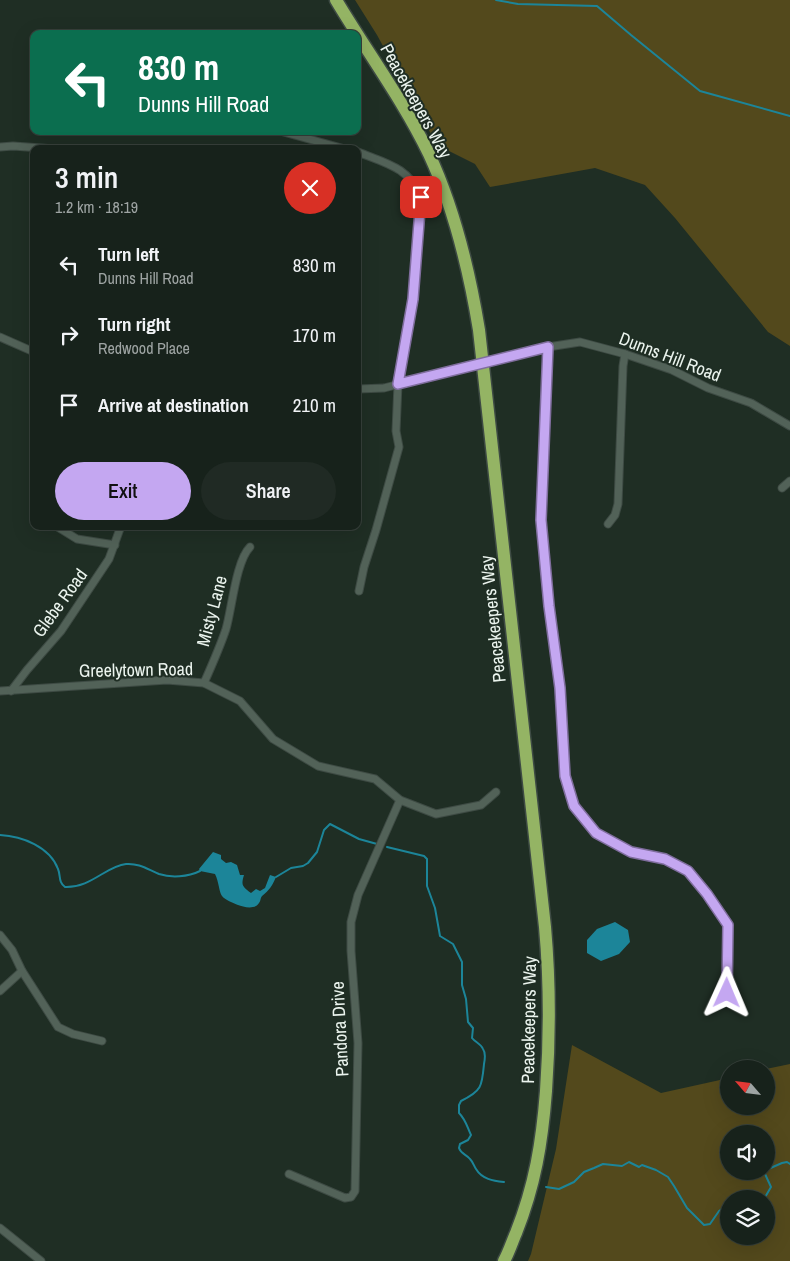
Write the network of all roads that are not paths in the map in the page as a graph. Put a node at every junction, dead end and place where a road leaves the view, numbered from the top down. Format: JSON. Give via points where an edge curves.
{"nodes":[{"id":1,"x":336,"y":0,"type":"edge"},
{"id":2,"x":356,"y":30,"type":"edge"},
{"id":3,"x":361,"y":38,"type":"edge"},
{"id":4,"x":294,"y":135,"type":"edge"},
{"id":5,"x":331,"y":145,"type":"edge"},
{"id":6,"x":0,"y":147,"type":"edge"},
{"id":7,"x":30,"y":147,"type":"edge"},
{"id":8,"x":361,"y":153,"type":"edge"},
{"id":9,"x":0,"y":337,"type":"edge"},
{"id":10,"x":548,"y":347,"type":"junction"},
{"id":11,"x":30,"y":350,"type":"edge"},
{"id":12,"x":626,"y":354,"type":"junction"},
{"id":13,"x":398,"y":384,"type":"junction"},
{"id":14,"x":361,"y":389,"type":"edge"},
{"id":15,"x":790,"y":426,"type":"edge"},
{"id":16,"x":790,"y":481,"type":"edge"},
{"id":17,"x":782,"y":488,"type":"dead end"},
{"id":18,"x":608,"y":524,"type":"dead end"},
{"id":19,"x":62,"y":530,"type":"edge"},
{"id":20,"x":120,"y":530,"type":"edge"},
{"id":21,"x":116,"y":545,"type":"junction"},
{"id":22,"x":250,"y":547,"type":"dead end"},
{"id":23,"x":359,"y":591,"type":"dead end"},
{"id":24,"x":204,"y":683,"type":"junction"},
{"id":25,"x":0,"y":690,"type":"edge"},
{"id":26,"x":11,"y":691,"type":"junction"},
{"id":27,"x":496,"y":792,"type":"dead end"},
{"id":28,"x":400,"y":800,"type":"junction"},
{"id":29,"x":0,"y":935,"type":"edge"},
{"id":30,"x":22,"y":971,"type":"junction"},
{"id":31,"x":0,"y":991,"type":"edge"},
{"id":32,"x":727,"y":993,"type":"dead end"},
{"id":33,"x":102,"y":1041,"type":"dead end"},
{"id":34,"x":289,"y":1174,"type":"dead end"},
{"id":35,"x":0,"y":1228,"type":"edge"},
{"id":36,"x":505,"y":1260,"type":"edge"},
{"id":37,"x":41,"y":1261,"type":"edge"}],
"edges":[{"from":1,"to":2,"type":"highway","name":"Peacekeepers Way"},
{"from":3,"to":36,"type":"highway","name":"Peacekeepers Way","via":[[429,154],[455,220],[479,330],[550,997],[538,1164],[530,1195]]},
{"from":4,"to":5,"type":"street"},
{"from":6,"to":7,"type":"street"},
{"from":8,"to":13,"type":"street","via":[[407,174],[421,197],[413,299]]},
{"from":9,"to":11,"type":"street"},
{"from":10,"to":12,"type":"street","name":"Dunns Hill Road","via":[[580,342]]},
{"from":10,"to":13,"type":"street","name":"Dunns Hill Road","bridge":true},
{"from":10,"to":32,"type":"street","via":[[541,520],[560,688],[565,776],[574,806],[596,833],[631,852],[665,859],[688,871],[707,894],[728,925]]},
{"from":12,"to":15,"type":"street","name":"Dunns Hill Road","via":[[747,401]]},
{"from":12,"to":18,"type":"street","via":[[618,504],[616,515]]},
{"from":13,"to":14,"type":"street","name":"Dunns Hill Road"},
{"from":13,"to":23,"type":"street","via":[[398,447]]},
{"from":16,"to":17,"type":"street"},
{"from":19,"to":21,"type":"street","via":[[77,539]]},
{"from":20,"to":21,"type":"street","name":"Glebe Road"},
{"from":21,"to":26,"type":"street","name":"Glebe Road","via":[[61,631]]},
{"from":22,"to":24,"type":"street","name":"Misty Lane","via":[[240,564],[226,628]]},
{"from":24,"to":26,"type":"street","name":"Greelytown Road","via":[[167,680]]},
{"from":24,"to":28,"type":"street","name":"Greelytown Road","via":[[240,701],[273,739],[318,766],[375,779]]},
{"from":25,"to":26,"type":"street","name":"Greelytown Road"},
{"from":27,"to":28,"type":"street","name":"Greelytown Road","via":[[480,805],[436,814]]},
{"from":28,"to":34,"type":"street","name":"Pandora Drive","via":[[358,895],[351,922],[358,1043],[355,1192],[345,1198]]},
{"from":29,"to":30,"type":"street"},
{"from":30,"to":31,"type":"street"},
{"from":30,"to":33,"type":"street","via":[[58,1027]]},
{"from":35,"to":37,"type":"street"}]}
